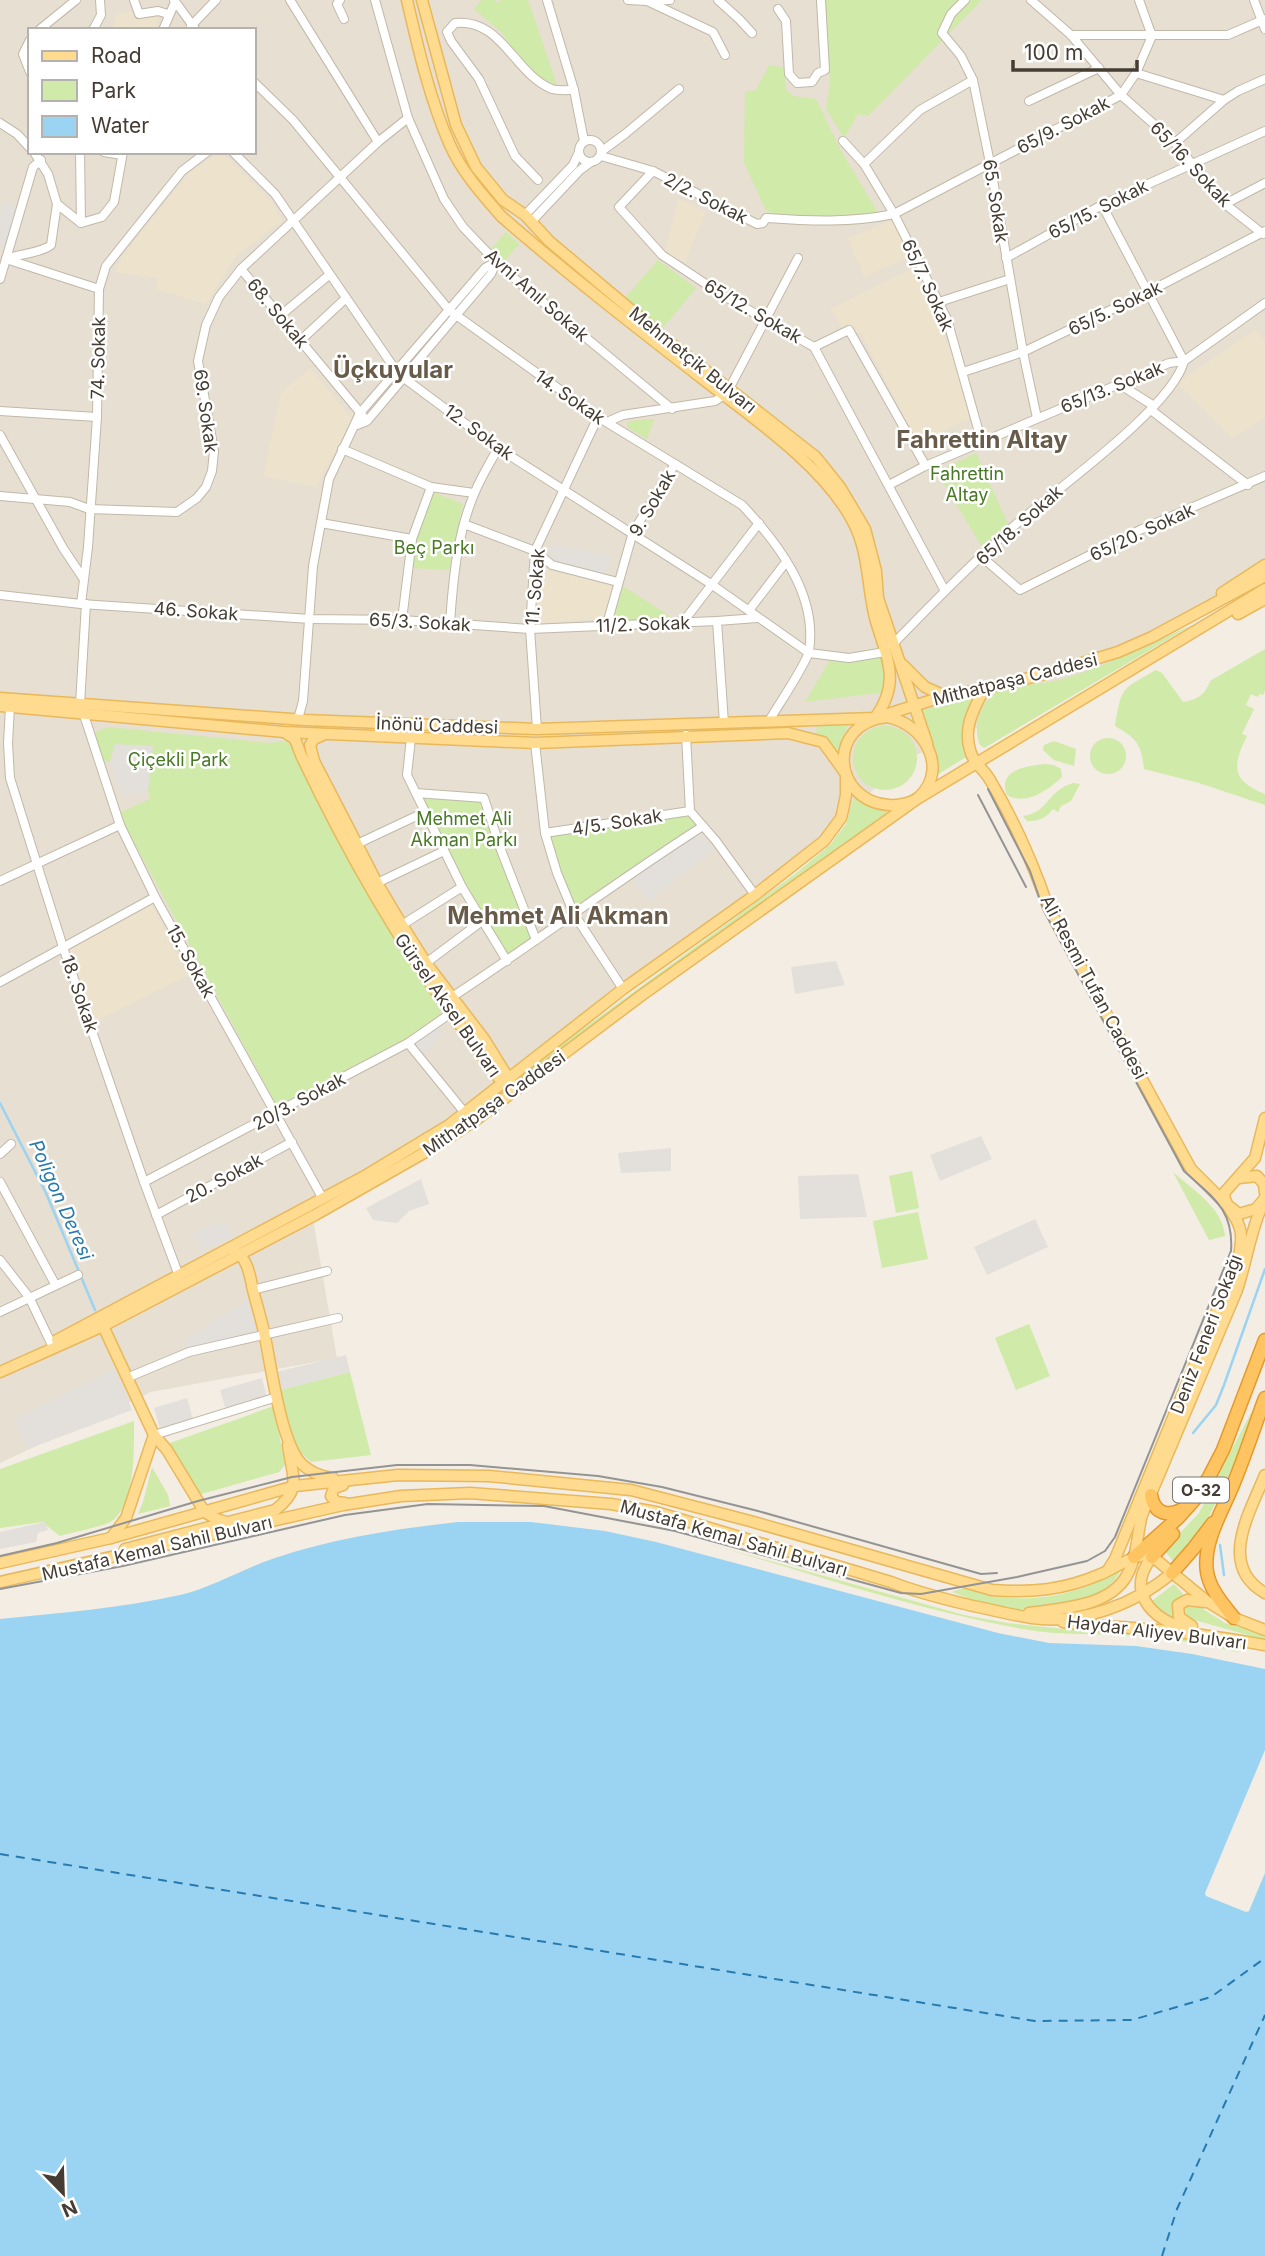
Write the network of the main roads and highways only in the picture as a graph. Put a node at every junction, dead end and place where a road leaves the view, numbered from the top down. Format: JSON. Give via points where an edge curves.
{"nodes":[{"id":1,"x":407,"y":0,"type":"edge"},
{"id":2,"x":422,"y":0,"type":"edge"},
{"id":3,"x":501,"y":216,"type":"junction"},
{"id":4,"x":528,"y":219,"type":"junction"},
{"id":5,"x":534,"y":245,"type":"junction"},
{"id":6,"x":726,"y":392,"type":"junction"},
{"id":7,"x":1265,"y":565,"type":"edge"},
{"id":8,"x":1265,"y":576,"type":"edge"},
{"id":9,"x":1265,"y":589,"type":"edge"},
{"id":10,"x":1265,"y":599,"type":"edge"},
{"id":11,"x":1152,"y":637,"type":"junction"},
{"id":12,"x":889,"y":648,"type":"junction"},
{"id":13,"x":899,"y":662,"type":"junction"},
{"id":14,"x":1121,"y":675,"type":"junction"},
{"id":15,"x":985,"y":689,"type":"junction"},
{"id":16,"x":945,"y":695,"type":"junction"},
{"id":17,"x":0,"y":698,"type":"edge"},
{"id":18,"x":913,"y":705,"type":"junction"},
{"id":19,"x":5,"y":706,"type":"edge"},
{"id":20,"x":81,"y":708,"type":"junction"},
{"id":21,"x":875,"y":718,"type":"junction"},
{"id":22,"x":302,"y":720,"type":"junction"},
{"id":23,"x":303,"y":739,"type":"junction"},
{"id":24,"x":927,"y":743,"type":"junction"},
{"id":25,"x":975,"y":763,"type":"junction"},
{"id":26,"x":846,"y":774,"type":"junction"},
{"id":27,"x":917,"y":799,"type":"junction"},
{"id":28,"x":452,"y":997,"type":"junction"},
{"id":29,"x":451,"y":1013,"type":"junction"},
{"id":30,"x":510,"y":1084,"type":"junction"},
{"id":31,"x":1265,"y":1118,"type":"edge"},
{"id":32,"x":1239,"y":1178,"type":"junction"},
{"id":33,"x":1265,"y":1193,"type":"edge"},
{"id":34,"x":1265,"y":1198,"type":"edge"},
{"id":35,"x":1226,"y":1204,"type":"junction"},
{"id":36,"x":229,"y":1250,"type":"junction"},
{"id":37,"x":240,"y":1255,"type":"junction"},
{"id":38,"x":104,"y":1321,"type":"junction"},
{"id":39,"x":1265,"y":1340,"type":"edge"},
{"id":40,"x":0,"y":1371,"type":"edge"},
{"id":41,"x":1265,"y":1398,"type":"edge"},
{"id":42,"x":284,"y":1422,"type":"junction"},
{"id":43,"x":155,"y":1435,"type":"junction"},
{"id":44,"x":398,"y":1475,"type":"junction"},
{"id":45,"x":1265,"y":1475,"type":"edge"},
{"id":46,"x":350,"y":1480,"type":"junction"},
{"id":47,"x":295,"y":1486,"type":"junction"},
{"id":48,"x":1146,"y":1495,"type":"junction"},
{"id":49,"x":1195,"y":1499,"type":"junction"},
{"id":50,"x":355,"y":1503,"type":"junction"},
{"id":51,"x":204,"y":1511,"type":"junction"},
{"id":52,"x":1221,"y":1511,"type":"junction"},
{"id":53,"x":271,"y":1522,"type":"junction"},
{"id":54,"x":226,"y":1523,"type":"junction"},
{"id":55,"x":111,"y":1538,"type":"junction"},
{"id":56,"x":1144,"y":1554,"type":"junction"},
{"id":57,"x":99,"y":1561,"type":"junction"},
{"id":58,"x":0,"y":1563,"type":"edge"},
{"id":59,"x":1106,"y":1572,"type":"junction"},
{"id":60,"x":1172,"y":1573,"type":"junction"},
{"id":61,"x":0,"y":1582,"type":"edge"},
{"id":62,"x":1141,"y":1593,"type":"junction"},
{"id":63,"x":1265,"y":1593,"type":"edge"},
{"id":64,"x":1208,"y":1602,"type":"junction"},
{"id":65,"x":1016,"y":1615,"type":"junction"},
{"id":66,"x":1234,"y":1618,"type":"junction"},
{"id":67,"x":1050,"y":1619,"type":"junction"},
{"id":68,"x":1265,"y":1630,"type":"edge"},
{"id":69,"x":1210,"y":1635,"type":"junction"},
{"id":70,"x":1265,"y":1645,"type":"edge"}],
"edges":[{"from":1,"to":3,"type":"main road","name":"Mehmetçik Bulvarı","via":[[451,147]]},
{"from":2,"to":4,"type":"main road","name":"Mehmetçik Bulvarı","via":[[465,146],[503,200]]},
{"from":3,"to":4,"type":"main road"},
{"from":3,"to":5,"type":"main road","name":"Mehmetçik Bulvarı"},
{"from":4,"to":5,"type":"main road"},
{"from":4,"to":6,"type":"main road","name":"Mehmetçik Bulvarı"},
{"from":5,"to":6,"type":"main road","name":"Mehmetçik Bulvarı"},
{"from":6,"to":12,"type":"main road","name":"Mehmetçik Bulvarı","via":[[832,487],[854,522],[864,550],[869,589]]},
{"from":7,"to":11,"type":"main road"},
{"from":8,"to":11,"type":"main road","name":"Mithatpaşa Caddesi"},
{"from":9,"to":14,"type":"main road","name":"Mithatpaşa Caddesi"},
{"from":10,"to":14,"type":"main road"},
{"from":11,"to":15,"type":"main road","name":"Mithatpaşa Caddesi","via":[[1082,664]]},
{"from":12,"to":13,"type":"main road","name":"Mehmetçik Bulvarı"},
{"from":12,"to":21,"type":"main road","name":"Mehmetçik Bulvarı","via":[[891,686]]},
{"from":13,"to":16,"type":"main road","via":[[925,687]]},
{"from":13,"to":18,"type":"main road","name":"Mehmetçik Bulvarı"},
{"from":14,"to":25,"type":"main road","name":"Mithatpaşa Caddesi"},
{"from":15,"to":16,"type":"main road","name":"Mithatpaşa Caddesi"},
{"from":15,"to":25,"type":"main road","via":[[968,723]]},
{"from":16,"to":18,"type":"main road","name":"Mithatpaşa Caddesi"},
{"from":17,"to":20,"type":"main road","name":"İnönü Caddesi"},
{"from":18,"to":21,"type":"main road","name":"Mithatpaşa Caddesi"},
{"from":18,"to":24,"type":"main road","name":"Mehmetçik Bulvarı"},
{"from":19,"to":20,"type":"main road","name":"İnönü Caddesi"},
{"from":20,"to":22,"type":"main road","name":"İnönü Caddesi"},
{"from":20,"to":23,"type":"main road","name":"İnönü Caddesi","via":[[284,732]]},
{"from":21,"to":22,"type":"main road","name":"İnönü Caddesi","via":[[537,729]]},
{"from":21,"to":24,"type":"main road","via":[[900,719]]},
{"from":21,"to":26,"type":"main road","via":[[853,732],[846,745]]},
{"from":22,"to":23,"type":"main road"},
{"from":23,"to":26,"type":"main road","name":"İnönü Caddesi","via":[[325,734],[535,743],[775,732],[822,742]]},
{"from":23,"to":28,"type":"main road","name":"Gürsel Aksel Bulvarı","via":[[377,883]]},
{"from":23,"to":29,"type":"main road","name":"Gürsel Aksel Bulvarı","via":[[302,757],[344,844],[410,956]]},
{"from":24,"to":27,"type":"main road","via":[[932,776]]},
{"from":25,"to":27,"type":"main road","name":"Mithatpaşa Caddesi"},
{"from":25,"to":35,"type":"main road","name":"Ali Resmi Tufan Caddesi","via":[[990,779],[1032,861],[1048,907],[1191,1169]]},
{"from":26,"to":27,"type":"main road","via":[[868,800],[897,806]]},
{"from":26,"to":30,"type":"main road","name":"Mithatpaşa Caddesi","via":[[844,810],[824,841],[623,989]]},
{"from":27,"to":30,"type":"main road","name":"Mithatpaşa Caddesi"},
{"from":28,"to":29,"type":"main road"},
{"from":28,"to":30,"type":"main road","name":"Gürsel Aksel Bulvarı"},
{"from":29,"to":30,"type":"main road","name":"Gürsel Aksel Bulvarı"},
{"from":30,"to":36,"type":"main road","name":"Mithatpaşa Caddesi","via":[[416,1146]]},
{"from":30,"to":37,"type":"main road","name":"Mithatpaşa Caddesi","via":[[436,1146]]},
{"from":31,"to":32,"type":"main road","via":[[1255,1158]]},
{"from":32,"to":33,"type":"main road","via":[[1257,1176]]},
{"from":32,"to":35,"type":"main road","via":[[1227,1187]]},
{"from":34,"to":35,"type":"main road","via":[[1245,1214]]},
{"from":34,"to":48,"type":"main road","name":"Deniz Feneri Sokağı","via":[[1237,1290]]},
{"from":35,"to":48,"type":"main road","name":"Deniz Feneri Sokağı","via":[[1240,1226],[1239,1257]]},
{"from":36,"to":37,"type":"main road"},
{"from":36,"to":38,"type":"main road","name":"Mithatpaşa Caddesi"},
{"from":37,"to":38,"type":"main road","name":"Mithatpaşa Caddesi"},
{"from":37,"to":42,"type":"main road","via":[[253,1290]]},
{"from":38,"to":40,"type":"main road","name":"Mithatpaşa Caddesi"},
{"from":38,"to":40,"type":"main road","name":"Mithatpaşa Caddesi"},
{"from":38,"to":43,"type":"main road"},
{"from":39,"to":49,"type":"highway","number":"O-32","via":[[1223,1450]]},
{"from":41,"to":52,"type":"highway","number":"O-32"},
{"from":42,"to":46,"type":"main road","via":[[300,1462],[317,1474]]},
{"from":42,"to":47,"type":"main road"},
{"from":43,"to":51,"type":"main road"},
{"from":43,"to":55,"type":"main road","via":[[126,1518]]},
{"from":44,"to":46,"type":"main road","name":"Mustafa Kemal Sahil Bulvarı"},
{"from":44,"to":50,"type":"main road","via":[[338,1485],[331,1492],[336,1502]]},
{"from":44,"to":59,"type":"main road","name":"Mustafa Kemal Sahil Bulvarı","via":[[489,1476],[631,1490],[992,1590],[1044,1591]]},
{"from":45,"to":63,"type":"main road","via":[[1239,1551],[1250,1581]]},
{"from":46,"to":47,"type":"main road","name":"Mustafa Kemal Sahil Bulvarı"},
{"from":47,"to":51,"type":"main road","name":"Mustafa Kemal Sahil Bulvarı"},
{"from":47,"to":54,"type":"main road","via":[[288,1501],[275,1510]]},
{"from":48,"to":49,"type":"highway","via":[[1165,1514],[1178,1512]]},
{"from":48,"to":56,"type":"main road","via":[[1139,1525]]},
{"from":48,"to":59,"type":"main road"},
{"from":49,"to":56,"type":"highway","via":[[1188,1517]]},
{"from":50,"to":53,"type":"main road","name":"Mustafa Kemal Sahil Bulvarı"},
{"from":50,"to":65,"type":"main road","name":"Mustafa Kemal Sahil Bulvarı","via":[[470,1493],[611,1504],[668,1516],[922,1594]]},
{"from":51,"to":54,"type":"main road"},
{"from":51,"to":55,"type":"main road","name":"Mustafa Kemal Sahil Bulvarı"},
{"from":52,"to":60,"type":"highway","name":"Mustafa Kemal Sahil Bulvarı"},
{"from":52,"to":66,"type":"highway","via":[[1208,1549],[1207,1571],[1216,1595]]},
{"from":53,"to":54,"type":"main road"},
{"from":53,"to":57,"type":"main road","name":"Mustafa Kemal Sahil Bulvarı"},
{"from":54,"to":57,"type":"main road","via":[[145,1542]]},
{"from":55,"to":58,"type":"main road","name":"Mustafa Kemal Sahil Bulvarı"},
{"from":56,"to":59,"type":"main road","name":"Mustafa Kemal Sahil Bulvarı"},
{"from":56,"to":60,"type":"main road","name":"Haydar Aliyev Bulvarı"},
{"from":56,"to":62,"type":"main road"},
{"from":56,"to":65,"type":"main road","via":[[1121,1583],[1095,1600]]},
{"from":57,"to":61,"type":"main road","name":"Mustafa Kemal Sahil Bulvarı"},
{"from":60,"to":62,"type":"main road","name":"Mustafa Kemal Sahil Bulvarı"},
{"from":60,"to":64,"type":"main road","name":"Haydar Aliyev Bulvarı"},
{"from":62,"to":67,"type":"main road","name":"Mustafa Kemal Sahil Bulvarı","via":[[1099,1612]]},
{"from":62,"to":69,"type":"main road","via":[[1167,1621]]},
{"from":64,"to":66,"type":"main road","name":"Haydar Aliyev Bulvarı"},
{"from":64,"to":69,"type":"main road","via":[[1186,1600],[1177,1611],[1182,1620]]},
{"from":65,"to":67,"type":"main road","name":"Mustafa Kemal Sahil Bulvarı"},
{"from":66,"to":68,"type":"main road","name":"Haydar Aliyev Bulvarı"},
{"from":67,"to":69,"type":"main road","name":"Haydar Aliyev Bulvarı","via":[[1083,1626]]},
{"from":69,"to":70,"type":"main road","name":"Haydar Aliyev Bulvarı"}]}
